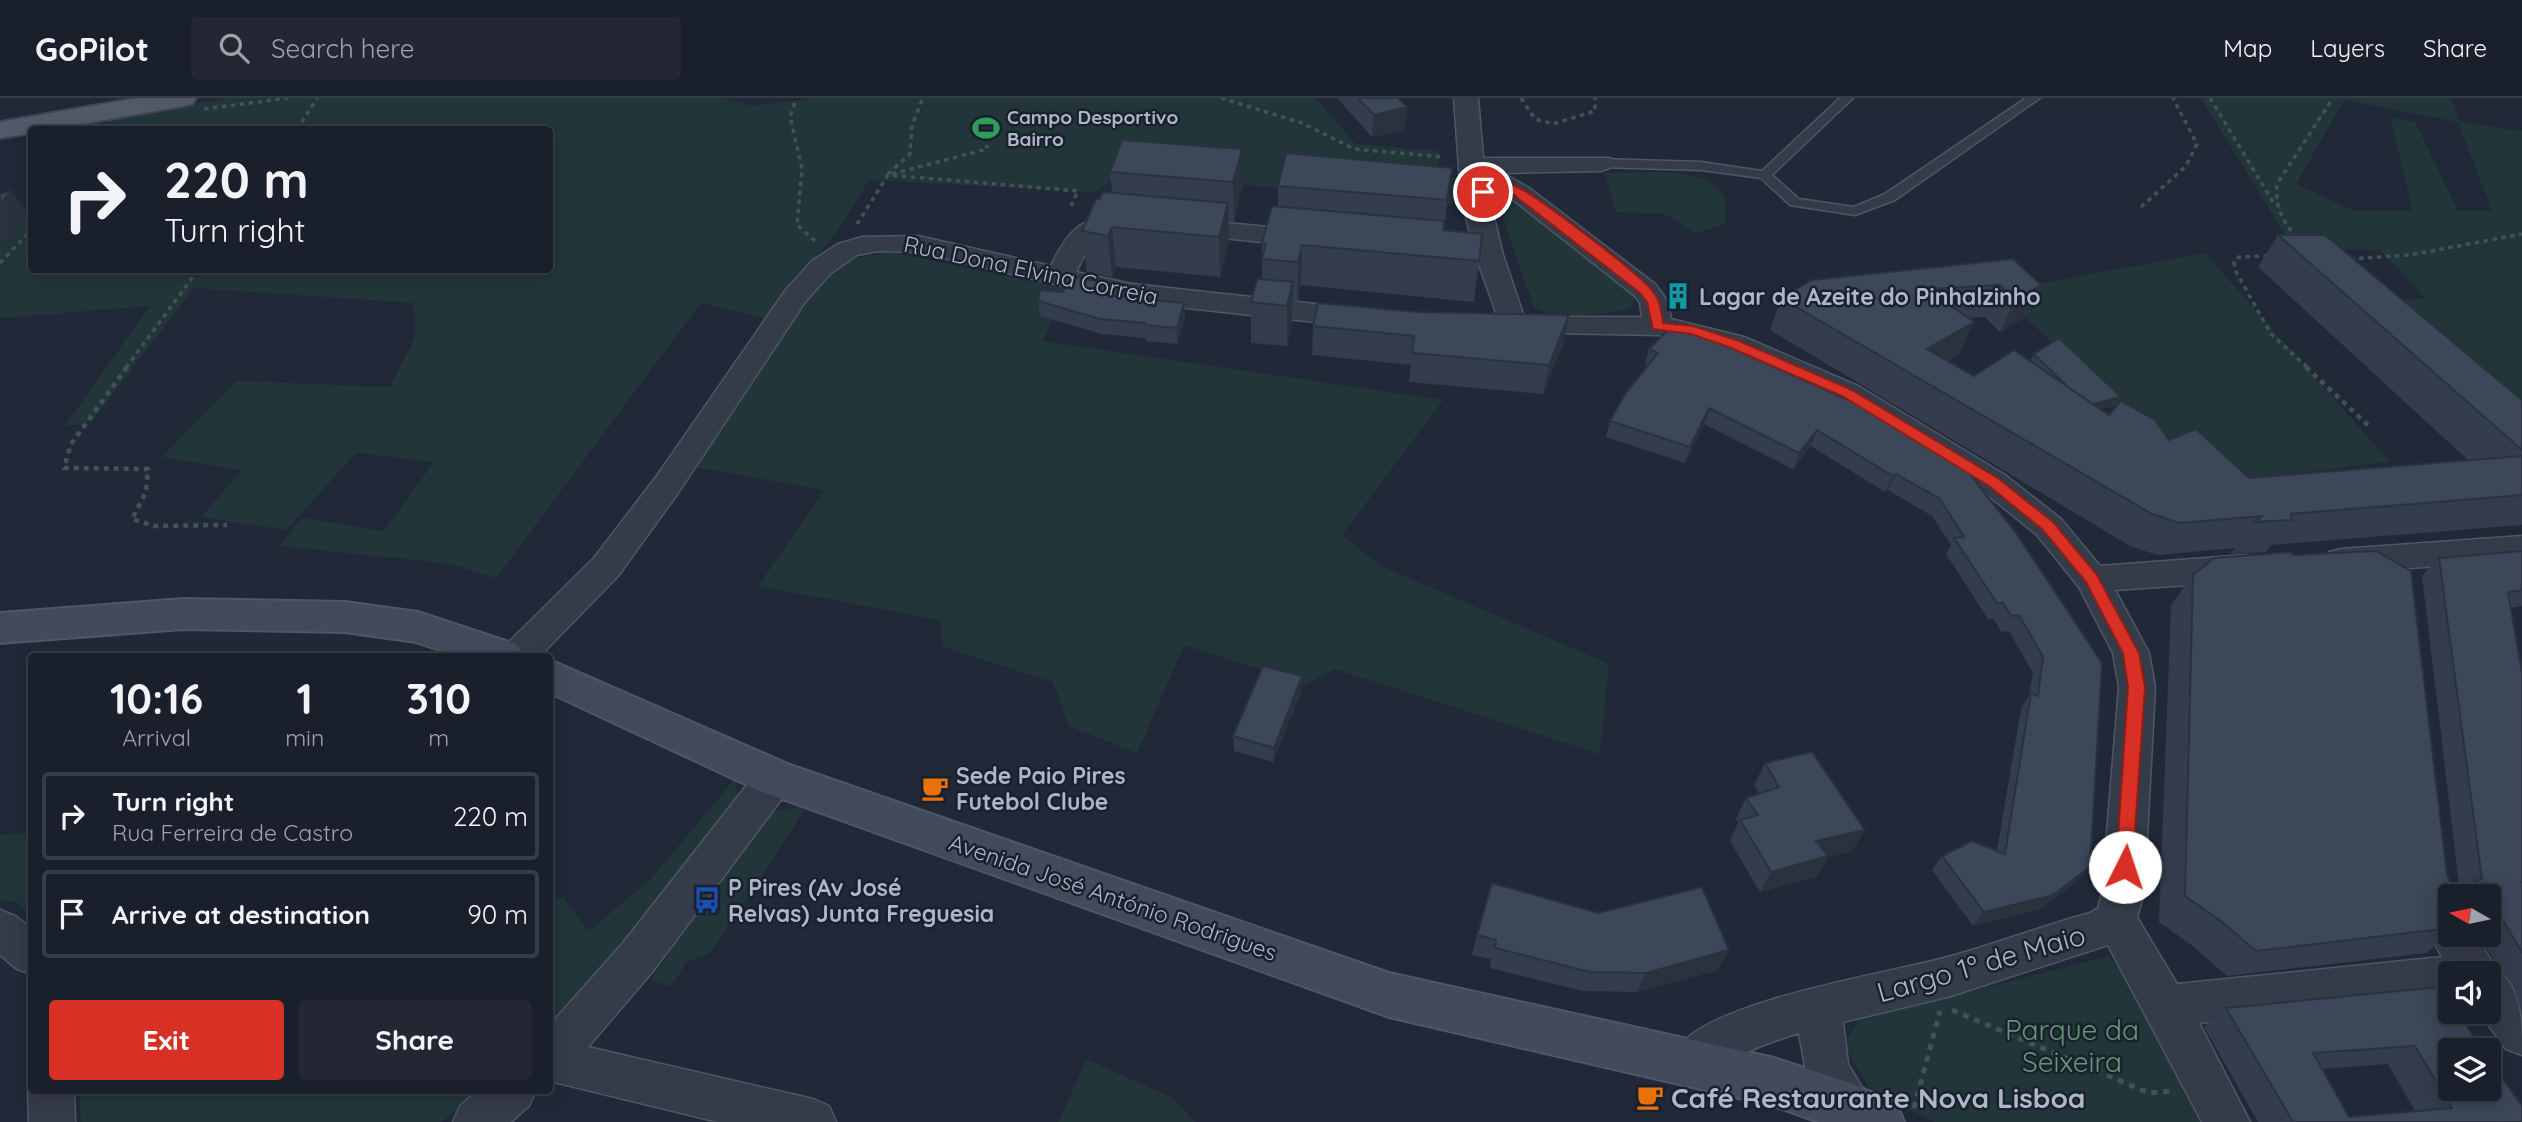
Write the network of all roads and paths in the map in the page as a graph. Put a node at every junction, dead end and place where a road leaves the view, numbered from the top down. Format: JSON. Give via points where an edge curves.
{"nodes":[{"id":1,"x":183,"y":98,"type":"edge"},
{"id":2,"x":317,"y":98,"type":"edge"},
{"id":3,"x":923,"y":98,"type":"edge"},
{"id":4,"x":1221,"y":98,"type":"edge"},
{"id":5,"x":1466,"y":98,"type":"edge"},
{"id":6,"x":1521,"y":98,"type":"edge"},
{"id":7,"x":1595,"y":98,"type":"edge"},
{"id":8,"x":2034,"y":98,"type":"edge"},
{"id":9,"x":2173,"y":98,"type":"edge"},
{"id":10,"x":2210,"y":98,"type":"edge"},
{"id":11,"x":2333,"y":98,"type":"edge"},
{"id":12,"x":1837,"y":100,"type":"edge"},
{"id":13,"x":795,"y":103,"type":"dead end"},
{"id":14,"x":299,"y":126,"type":"edge"},
{"id":15,"x":0,"y":130,"type":"edge"},
{"id":16,"x":987,"y":145,"type":"dead end"},
{"id":17,"x":1589,"y":163,"type":"junction"},
{"id":18,"x":1472,"y":166,"type":"junction"},
{"id":19,"x":888,"y":175,"type":"junction"},
{"id":20,"x":1765,"y":175,"type":"junction"},
{"id":21,"x":1513,"y":188,"type":"junction"},
{"id":22,"x":1474,"y":197,"type":"junction"},
{"id":23,"x":2274,"y":203,"type":"junction"},
{"id":24,"x":1537,"y":205,"type":"junction"},
{"id":25,"x":1071,"y":206,"type":"dead end"},
{"id":26,"x":2141,"y":207,"type":"dead end"},
{"id":27,"x":28,"y":233,"type":"edge"},
{"id":28,"x":2522,"y":234,"type":"edge"},
{"id":29,"x":1330,"y":241,"type":"edge"},
{"id":30,"x":2301,"y":242,"type":"edge"},
{"id":31,"x":832,"y":248,"type":"junction"},
{"id":32,"x":1413,"y":248,"type":"edge"},
{"id":33,"x":1489,"y":255,"type":"junction"},
{"id":34,"x":2278,"y":257,"type":"dead end"},
{"id":35,"x":2345,"y":259,"type":"edge"},
{"id":36,"x":0,"y":262,"type":"edge"},
{"id":37,"x":196,"y":273,"type":"edge"},
{"id":38,"x":1060,"y":277,"type":"junction"},
{"id":39,"x":1387,"y":321,"type":"edge"},
{"id":40,"x":1657,"y":326,"type":"junction"},
{"id":41,"x":2371,"y":428,"type":"dead end"},
{"id":42,"x":227,"y":525,"type":"dead end"},
{"id":43,"x":2522,"y":548,"type":"edge"},
{"id":44,"x":2092,"y":579,"type":"junction"},
{"id":45,"x":0,"y":628,"type":"edge"},
{"id":46,"x":495,"y":653,"type":"edge"},
{"id":47,"x":521,"y":653,"type":"edge"},
{"id":48,"x":553,"y":677,"type":"edge"},
{"id":49,"x":775,"y":778,"type":"junction"},
{"id":50,"x":2116,"y":919,"type":"junction"},
{"id":51,"x":0,"y":929,"type":"edge"},
{"id":52,"x":28,"y":953,"type":"edge"},
{"id":53,"x":2438,"y":977,"type":"edge"},
{"id":54,"x":1822,"y":1006,"type":"junction"},
{"id":55,"x":2166,"y":1006,"type":"junction"},
{"id":56,"x":2501,"y":1006,"type":"edge"},
{"id":57,"x":2522,"y":1034,"type":"edge"},
{"id":58,"x":553,"y":1055,"type":"edge"},
{"id":59,"x":553,"y":1059,"type":"edge"},
{"id":60,"x":1695,"y":1062,"type":"junction"},
{"id":61,"x":51,"y":1094,"type":"edge"},
{"id":62,"x":508,"y":1094,"type":"edge"},
{"id":63,"x":2218,"y":1104,"type":"edge"},
{"id":64,"x":1865,"y":1115,"type":"edge"},
{"id":65,"x":764,"y":1117,"type":"edge"},
{"id":66,"x":52,"y":1122,"type":"edge"},
{"id":67,"x":476,"y":1122,"type":"edge"},
{"id":68,"x":813,"y":1122,"type":"edge"},
{"id":69,"x":1910,"y":1122,"type":"edge"}],
"edges":[{"from":1,"to":15,"type":"main road"},
{"from":2,"to":14,"type":"path"},
{"from":3,"to":19,"type":"path","via":[[912,125],[910,154]]},
{"from":4,"to":18,"type":"path","via":[[1302,123],[1354,149],[1448,157]]},
{"from":5,"to":18,"type":"street"},
{"from":6,"to":7,"type":"path","via":[[1535,119],[1553,124],[1595,111]]},
{"from":8,"to":20,"type":"lane","via":[[1890,197],[1855,211],[1794,202]]},
{"from":9,"to":26,"type":"path","via":[[2197,144],[2186,166]]},
{"from":10,"to":23,"type":"path"},
{"from":11,"to":23,"type":"path","via":[[2324,118],[2276,181]]},
{"from":12,"to":20,"type":"lane"},
{"from":13,"to":31,"type":"path","via":[[790,116],[802,169],[797,225]]},
{"from":16,"to":19,"type":"path","via":[[987,149]]},
{"from":17,"to":18,"type":"street"},
{"from":17,"to":20,"type":"lane","via":[[1701,166]]},
{"from":17,"to":24,"type":"street","via":[[1538,184]]},
{"from":18,"to":21,"type":"street"},
{"from":18,"to":22,"type":"street"},
{"from":19,"to":25,"type":"path","via":[[1078,191]]},
{"from":19,"to":31,"type":"path"},
{"from":21,"to":22,"type":"street"},
{"from":21,"to":24,"type":"street"},
{"from":22,"to":33,"type":"street"},
{"from":23,"to":30,"type":"path","via":[[2284,226]]},
{"from":24,"to":40,"type":"street","via":[[1645,290],[1654,302]]},
{"from":27,"to":36,"type":"path"},
{"from":28,"to":35,"type":"path","via":[[2410,255]]},
{"from":29,"to":38,"type":"street","via":[[1103,221],[1081,233]]},
{"from":31,"to":38,"type":"street","name":"Rua Dona Elvina Correia","via":[[891,241],[918,244]]},
{"from":31,"to":47,"type":"street","via":[[606,567]]},
{"from":32,"to":33,"type":"street"},
{"from":33,"to":40,"type":"street","via":[[1499,326]]},
{"from":34,"to":41,"type":"path","via":[[2239,257],[2235,270],[2271,334]]},
{"from":37,"to":42,"type":"path","via":[[71,444],[64,468],[148,469],[146,492],[132,519],[154,526]]},
{"from":38,"to":39,"type":"street","name":"Rua Dona Elvina Correia","via":[[1184,301]]},
{"from":40,"to":44,"type":"street","via":[[1734,344],[1847,393],[2021,502],[2049,527]]},
{"from":43,"to":44,"type":"street","via":[[2402,571],[2289,565]]},
{"from":44,"to":50,"type":"street","via":[[2131,653],[2137,687],[2123,893]]},
{"from":45,"to":46,"type":"street","via":[[183,614],[345,617],[418,627]]},
{"from":48,"to":49,"type":"street","name":"Avenida José António Rodrigues"},
{"from":49,"to":58,"type":"street","via":[[638,957]]},
{"from":49,"to":60,"type":"street","name":"Avenida José António Rodrigues","via":[[1389,995]]},
{"from":50,"to":54,"type":"street","name":"Largo 1º de Maio","via":[[2101,929],[1930,981]]},
{"from":50,"to":55,"type":"street"},
{"from":51,"to":52,"type":"street"},
{"from":53,"to":55,"type":"street"},
{"from":54,"to":60,"type":"street","name":"Largo 1º de Maio","via":[[1707,1049]]},
{"from":54,"to":64,"type":"street","via":[[1819,1037],[1824,1061],[1834,1086]]},
{"from":55,"to":63,"type":"street"},
{"from":56,"to":57,"type":"street"},
{"from":59,"to":65,"type":"street"},
{"from":60,"to":64,"type":"street","via":[[1774,1082]]},
{"from":61,"to":66,"type":"street"},
{"from":62,"to":67,"type":"street"},
{"from":63,"to":69,"type":"path","via":[[2149,1093],[1942,1005]]},
{"from":65,"to":68,"type":"street"}]}
